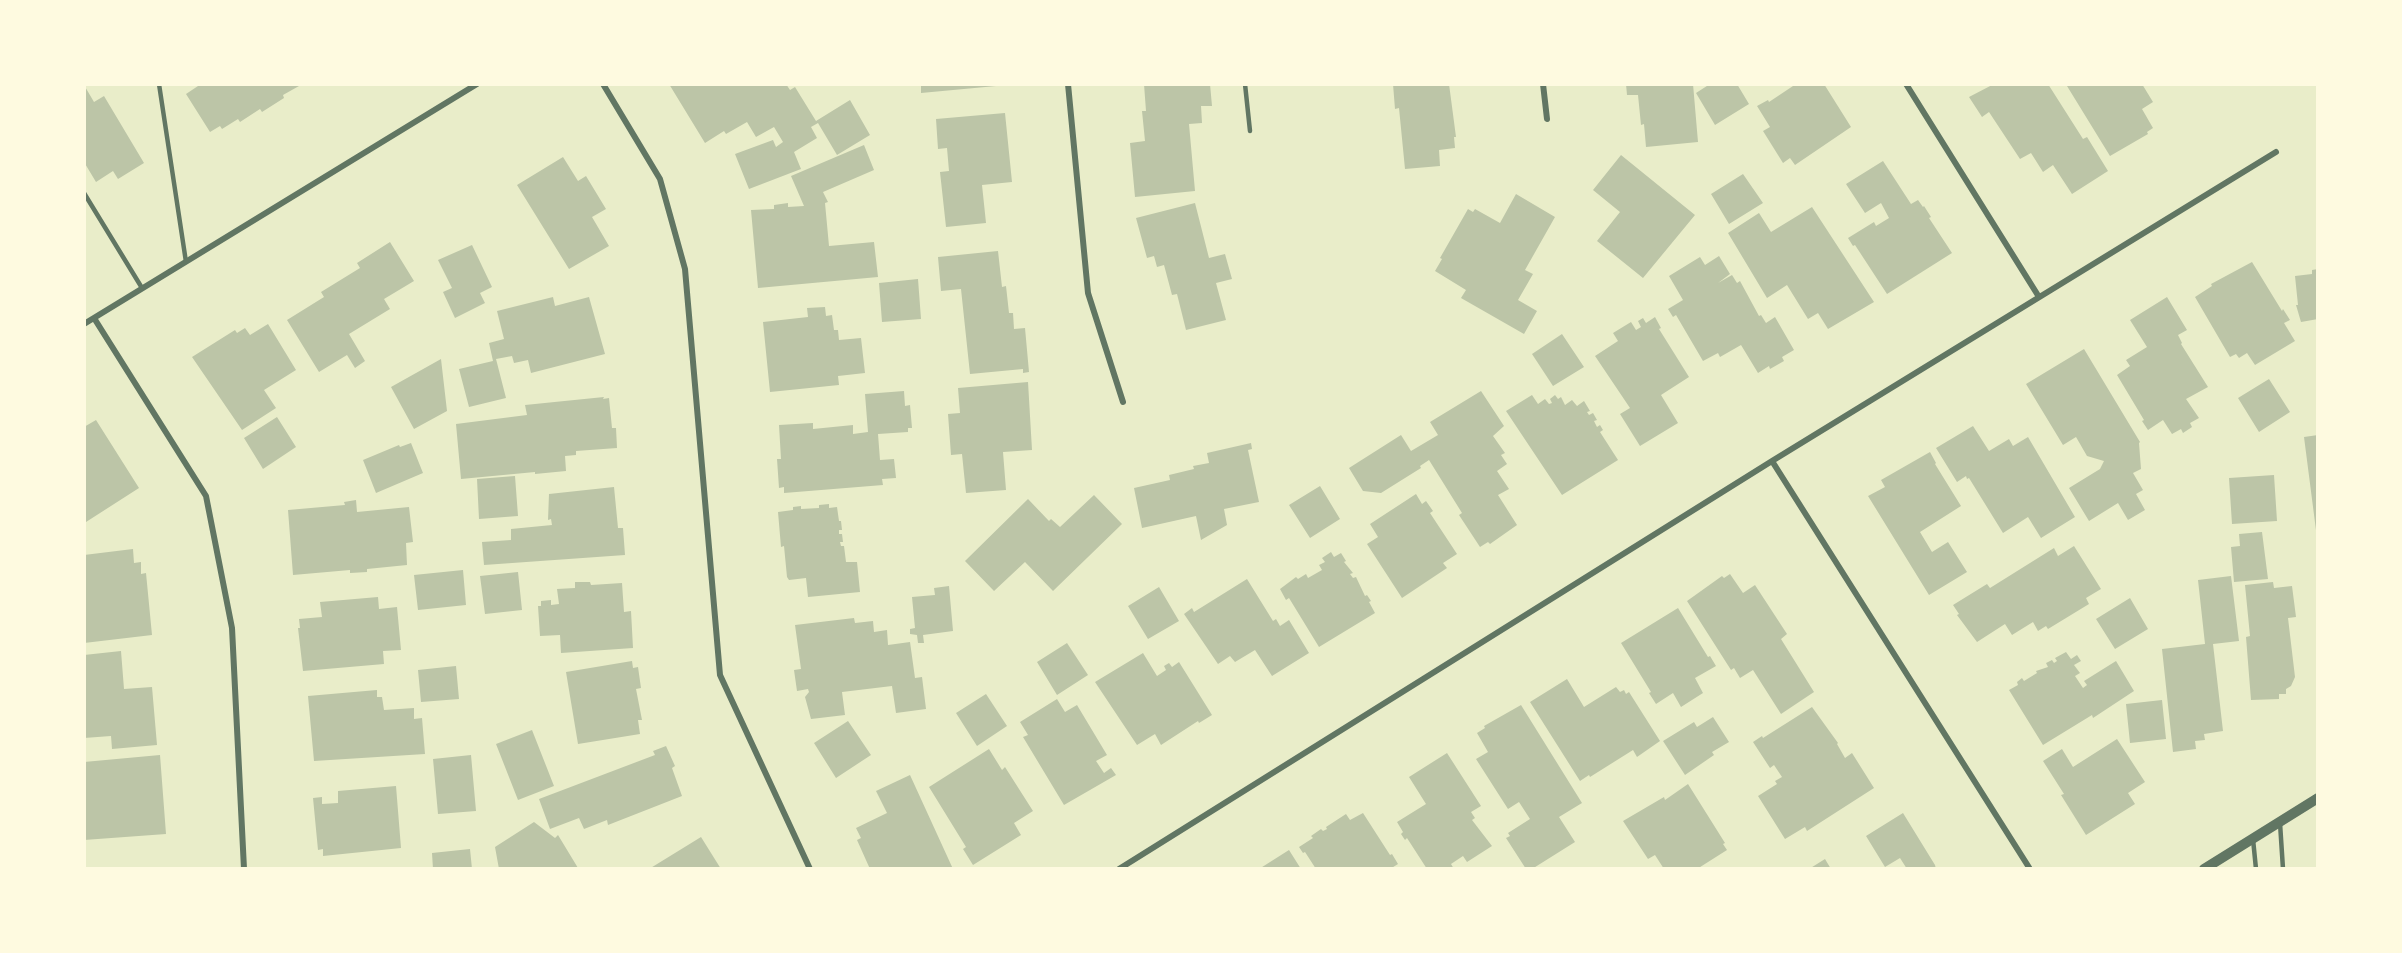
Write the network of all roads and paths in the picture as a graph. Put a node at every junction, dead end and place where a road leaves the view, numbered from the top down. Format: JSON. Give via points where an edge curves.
{"nodes":[{"id":1,"x":159,"y":84,"type":"edge"},
{"id":2,"x":477,"y":84,"type":"edge"},
{"id":3,"x":603,"y":84,"type":"edge"},
{"id":4,"x":1068,"y":84,"type":"edge"},
{"id":5,"x":1245,"y":84,"type":"edge"},
{"id":6,"x":1543,"y":84,"type":"edge"},
{"id":7,"x":1906,"y":84,"type":"edge"},
{"id":8,"x":1547,"y":119,"type":"dead end"},
{"id":9,"x":1250,"y":131,"type":"dead end"},
{"id":10,"x":2276,"y":152,"type":"dead end"},
{"id":11,"x":84,"y":193,"type":"edge"},
{"id":12,"x":186,"y":262,"type":"junction"},
{"id":13,"x":142,"y":288,"type":"junction"},
{"id":14,"x":2039,"y":297,"type":"junction"},
{"id":15,"x":94,"y":318,"type":"junction"},
{"id":16,"x":84,"y":324,"type":"edge"},
{"id":17,"x":1123,"y":402,"type":"dead end"},
{"id":18,"x":1772,"y":461,"type":"junction"},
{"id":19,"x":2318,"y":798,"type":"edge"},
{"id":20,"x":2280,"y":823,"type":"junction"},
{"id":21,"x":2253,"y":838,"type":"junction"},
{"id":22,"x":244,"y":869,"type":"edge"},
{"id":23,"x":810,"y":869,"type":"edge"},
{"id":24,"x":1119,"y":869,"type":"edge"},
{"id":25,"x":2030,"y":869,"type":"edge"},
{"id":26,"x":2204,"y":869,"type":"edge"},
{"id":27,"x":2256,"y":869,"type":"edge"},
{"id":28,"x":2283,"y":869,"type":"edge"}],
"edges":[{"from":1,"to":12,"type":"lane"},
{"from":2,"to":12,"type":"street"},
{"from":3,"to":23,"type":"street","via":[[660,179],[685,269],[720,675]]},
{"from":4,"to":17,"type":"street","via":[[1088,293]]},
{"from":5,"to":9,"type":"lane"},
{"from":6,"to":8,"type":"street"},
{"from":7,"to":14,"type":"street"},
{"from":10,"to":14,"type":"street"},
{"from":11,"to":13,"type":"lane"},
{"from":12,"to":13,"type":"street"},
{"from":13,"to":15,"type":"street"},
{"from":14,"to":18,"type":"street"},
{"from":15,"to":16,"type":"street"},
{"from":15,"to":22,"type":"street","via":[[206,496],[232,628]]},
{"from":18,"to":24,"type":"street"},
{"from":18,"to":25,"type":"street"},
{"from":19,"to":20,"type":"street"},
{"from":20,"to":21,"type":"street"},
{"from":20,"to":28,"type":"lane"},
{"from":21,"to":26,"type":"street"},
{"from":21,"to":27,"type":"lane"}]}
